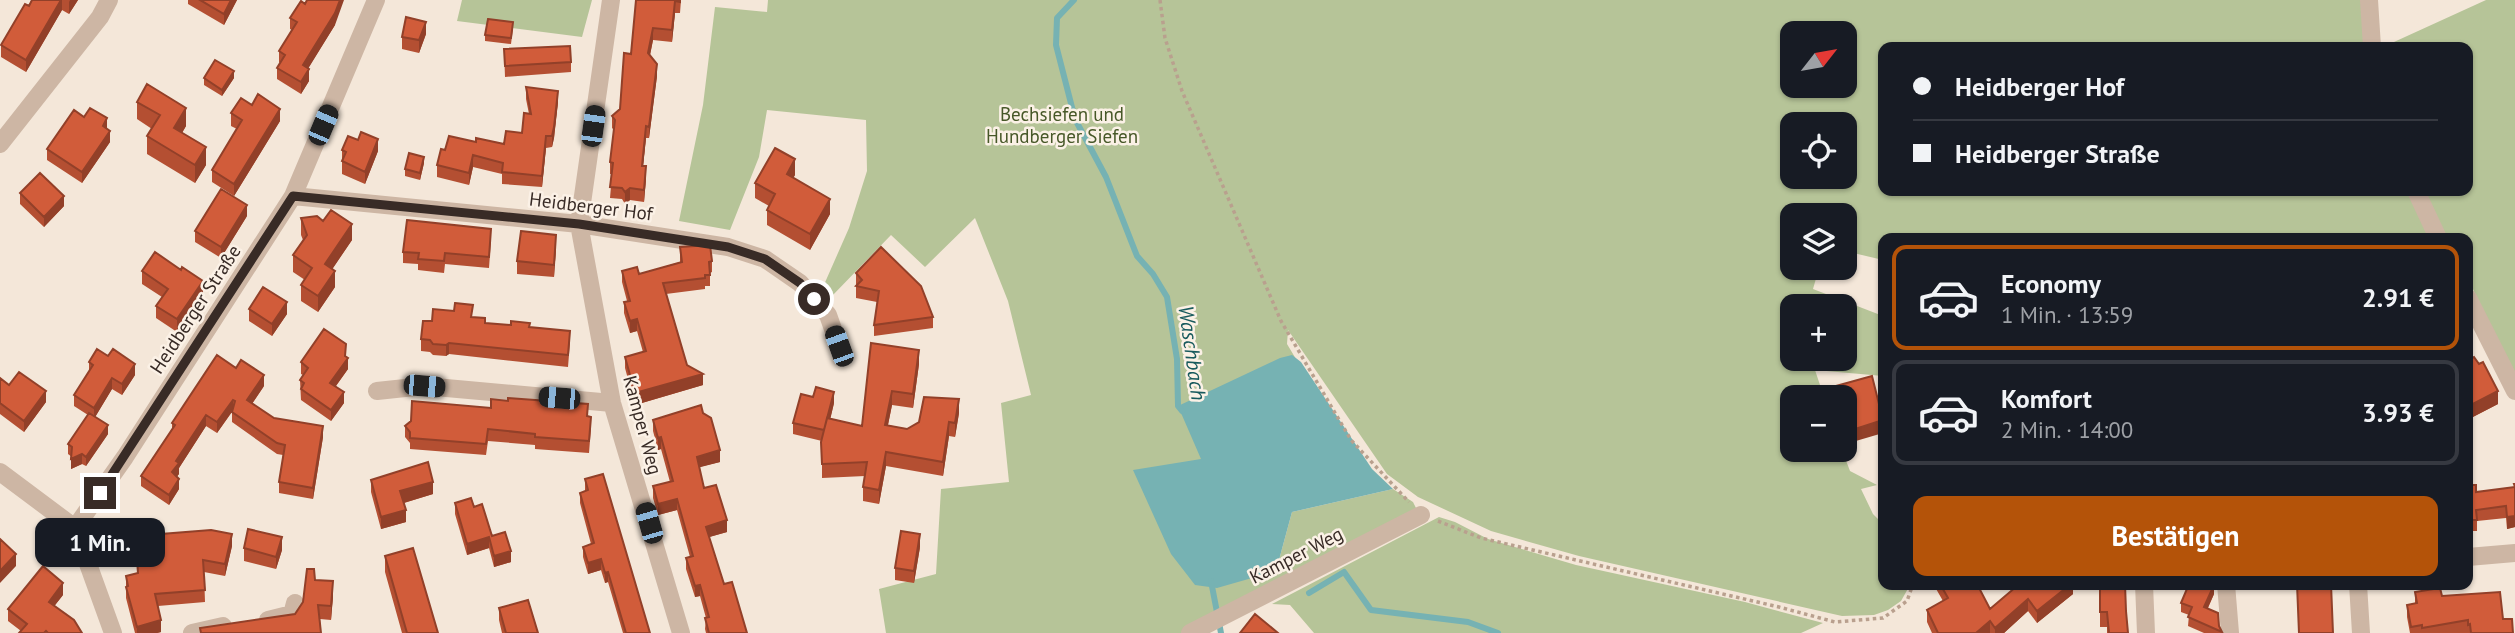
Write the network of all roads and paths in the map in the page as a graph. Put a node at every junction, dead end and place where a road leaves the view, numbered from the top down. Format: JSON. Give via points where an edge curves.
{"nodes":[{"id":1,"x":109,"y":0,"type":"edge"},
{"id":2,"x":376,"y":0,"type":"edge"},
{"id":3,"x":611,"y":0,"type":"edge"},
{"id":4,"x":1160,"y":0,"type":"edge"},
{"id":5,"x":2369,"y":0,"type":"edge"},
{"id":6,"x":2372,"y":42,"type":"edge"},
{"id":7,"x":0,"y":144,"type":"edge"},
{"id":8,"x":293,"y":196,"type":"junction"},
{"id":9,"x":2418,"y":196,"type":"edge"},
{"id":10,"x":579,"y":224,"type":"junction"},
{"id":11,"x":2436,"y":233,"type":"edge"},
{"id":12,"x":2473,"y":308,"type":"edge"},
{"id":13,"x":839,"y":346,"type":"dead end"},
{"id":14,"x":377,"y":391,"type":"dead end"},
{"id":15,"x":2515,"y":391,"type":"edge"},
{"id":16,"x":612,"y":403,"type":"junction"},
{"id":17,"x":0,"y":472,"type":"edge"},
{"id":18,"x":1421,"y":515,"type":"junction"},
{"id":19,"x":75,"y":528,"type":"junction"},
{"id":20,"x":2515,"y":553,"type":"edge"},
{"id":21,"x":2473,"y":557,"type":"edge"},
{"id":22,"x":1911,"y":590,"type":"edge"},
{"id":23,"x":2144,"y":590,"type":"edge"},
{"id":24,"x":2226,"y":590,"type":"edge"},
{"id":25,"x":2358,"y":590,"type":"edge"},
{"id":26,"x":295,"y":603,"type":"dead end"},
{"id":27,"x":113,"y":633,"type":"edge"},
{"id":28,"x":192,"y":633,"type":"edge"},
{"id":29,"x":681,"y":633,"type":"edge"},
{"id":30,"x":1190,"y":633,"type":"edge"},
{"id":31,"x":2146,"y":633,"type":"edge"},
{"id":32,"x":2230,"y":633,"type":"edge"},
{"id":33,"x":2361,"y":633,"type":"edge"}],
"edges":[{"from":1,"to":7,"type":"street"},
{"from":2,"to":8,"type":"street","name":"Heidberger Straße"},
{"from":3,"to":10,"type":"street","name":"Kamper Weg"},
{"from":4,"to":18,"type":"path","via":[[1165,38],[1182,92],[1282,321],[1351,440]]},
{"from":5,"to":6,"type":"street"},
{"from":8,"to":10,"type":"street","name":"Heidberger Hof"},
{"from":8,"to":19,"type":"street","name":"Heidberger Straße"},
{"from":9,"to":11,"type":"street"},
{"from":10,"to":13,"type":"street","name":"Heidberger Hof","via":[[728,247],[765,259],[800,283],[828,315]]},
{"from":10,"to":16,"type":"street","name":"Kamper Weg"},
{"from":12,"to":15,"type":"street"},
{"from":14,"to":16,"type":"street","via":[[424,386]]},
{"from":16,"to":29,"type":"street","name":"Kamper Weg"},
{"from":17,"to":19,"type":"street"},
{"from":18,"to":22,"type":"path","via":[[1481,538],[1835,622],[1883,618],[1907,601]]},
{"from":18,"to":30,"type":"street","name":"Kamper Weg"},
{"from":19,"to":27,"type":"street"},
{"from":20,"to":21,"type":"street"},
{"from":23,"to":31,"type":"street"},
{"from":24,"to":32,"type":"street"},
{"from":25,"to":33,"type":"street"},
{"from":26,"to":28,"type":"street","via":[[289,616]]}]}
